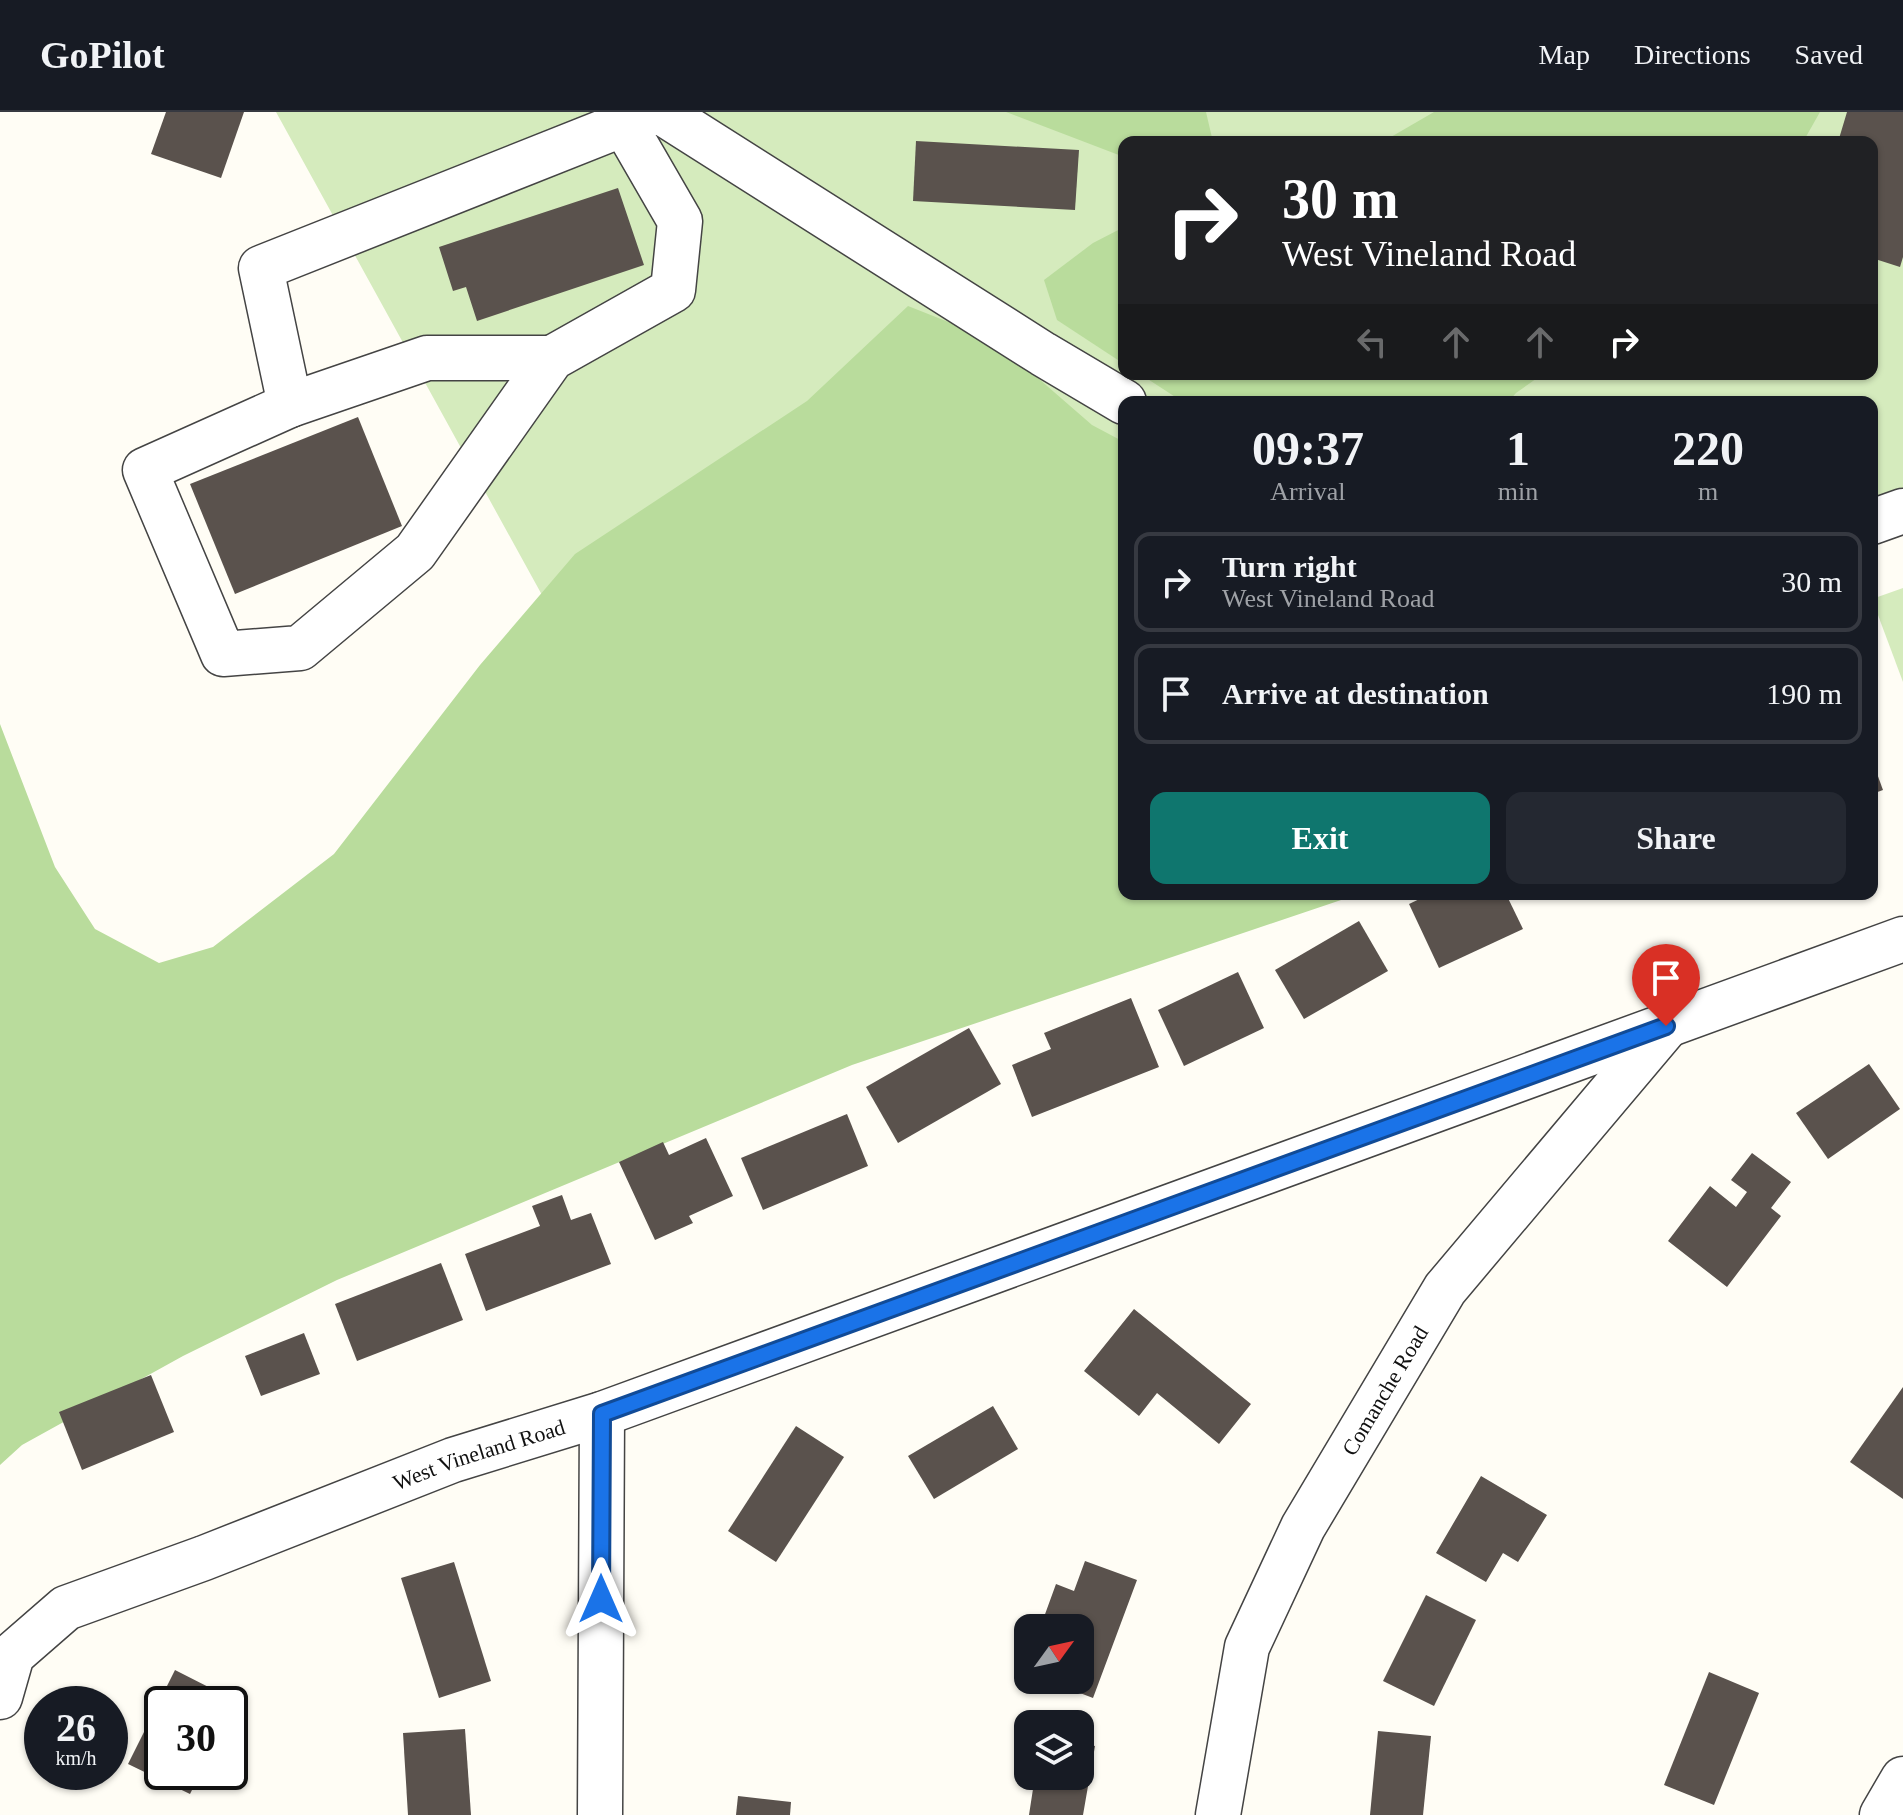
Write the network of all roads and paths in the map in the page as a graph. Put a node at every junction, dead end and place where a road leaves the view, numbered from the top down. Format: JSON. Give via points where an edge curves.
{"nodes":[{"id":1,"x":646,"y":116,"type":"edge"},
{"id":2,"x":552,"y":358,"type":"junction"},
{"id":3,"x":1118,"y":398,"type":"edge"},
{"id":4,"x":290,"y":405,"type":"junction"},
{"id":5,"x":1903,"y":511,"type":"edge"},
{"id":6,"x":1878,"y":520,"type":"edge"},
{"id":7,"x":1903,"y":939,"type":"edge"},
{"id":8,"x":1666,"y":1026,"type":"junction"},
{"id":9,"x":602,"y":1414,"type":"junction"},
{"id":10,"x":0,"y":1697,"type":"edge"},
{"id":11,"x":1903,"y":1779,"type":"edge"},
{"id":12,"x":600,"y":1815,"type":"edge"},
{"id":13,"x":1218,"y":1815,"type":"edge"},
{"id":14,"x":1882,"y":1815,"type":"edge"}],
"edges":[{"from":1,"to":2,"type":"street","via":[[680,221],[673,290]]},
{"from":1,"to":3,"type":"street"},
{"from":1,"to":4,"type":"street","via":[[261,268]]},
{"from":2,"to":4,"type":"street","via":[[427,358]]},
{"from":2,"to":4,"type":"street","via":[[415,552],[300,648],[223,654],[145,470]]},
{"from":5,"to":6,"type":"street"},
{"from":7,"to":8,"type":"street","name":"West Vineland Road"},
{"from":8,"to":9,"type":"street","name":"West Vineland Road"},
{"from":8,"to":13,"type":"street","name":"Comanche Road","via":[[1445,1289],[1303,1527],[1247,1647]]},
{"from":9,"to":10,"type":"street","name":"West Vineland Road","via":[[453,1460],[66,1608],[12,1655]]},
{"from":9,"to":12,"type":"street"},
{"from":11,"to":14,"type":"street"}]}
